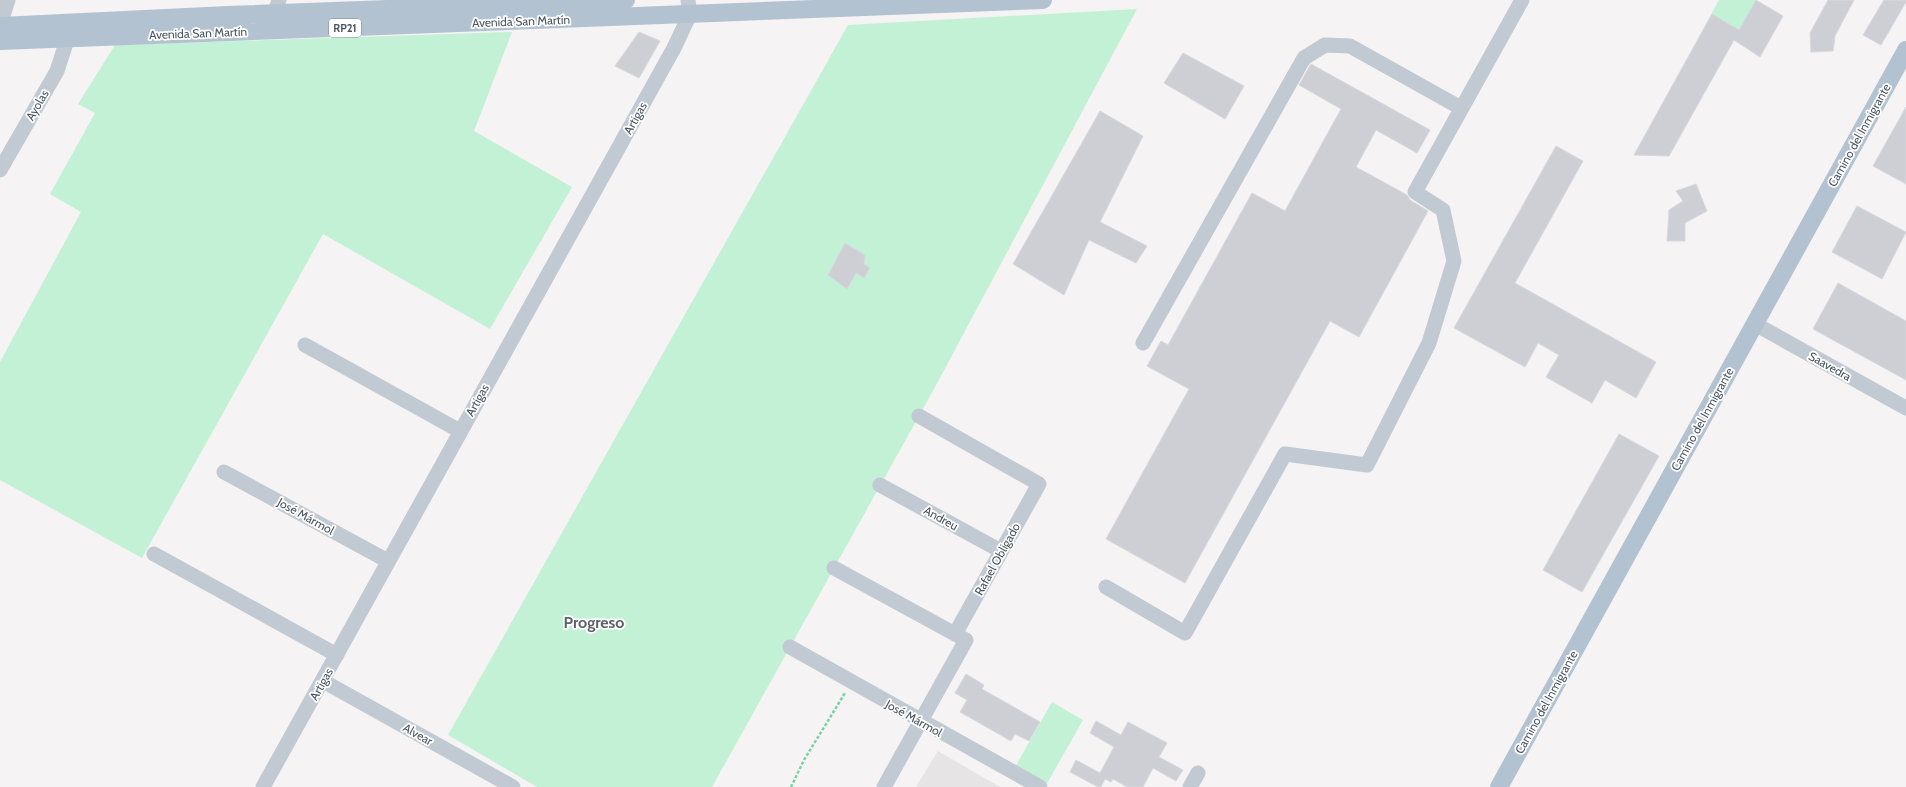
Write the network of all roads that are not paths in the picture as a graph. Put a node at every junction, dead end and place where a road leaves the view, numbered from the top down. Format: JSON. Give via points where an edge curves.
{"nodes":[{"id":1,"x":8,"y":0,"type":"edge"},
{"id":2,"x":626,"y":0,"type":"edge"},
{"id":3,"x":1043,"y":0,"type":"edge"},
{"id":4,"x":1522,"y":0,"type":"edge"},
{"id":5,"x":985,"y":1,"type":"edge"},
{"id":6,"x":539,"y":2,"type":"edge"},
{"id":7,"x":427,"y":4,"type":"edge"},
{"id":8,"x":276,"y":6,"type":"edge"},
{"id":9,"x":689,"y":7,"type":"edge"},
{"id":10,"x":0,"y":26,"type":"edge"},
{"id":11,"x":268,"y":31,"type":"junction"},
{"id":12,"x":68,"y":37,"type":"junction"},
{"id":13,"x":0,"y":41,"type":"edge"},
{"id":14,"x":1906,"y":50,"type":"edge"},
{"id":15,"x":1461,"y":108,"type":"junction"},
{"id":16,"x":0,"y":170,"type":"edge"},
{"id":17,"x":1754,"y":324,"type":"junction"},
{"id":18,"x":1143,"y":343,"type":"dead end"},
{"id":19,"x":305,"y":346,"type":"dead end"},
{"id":20,"x":1906,"y":408,"type":"edge"},
{"id":21,"x":919,"y":416,"type":"dead end"},
{"id":22,"x":460,"y":431,"type":"junction"},
{"id":23,"x":224,"y":472,"type":"dead end"},
{"id":24,"x":880,"y":485,"type":"dead end"},
{"id":25,"x":1001,"y":552,"type":"junction"},
{"id":26,"x":154,"y":554,"type":"dead end"},
{"id":27,"x":388,"y":561,"type":"junction"},
{"id":28,"x":834,"y":568,"type":"dead end"},
{"id":29,"x":1106,"y":587,"type":"dead end"},
{"id":30,"x":961,"y":637,"type":"junction"},
{"id":31,"x":790,"y":647,"type":"dead end"},
{"id":32,"x":336,"y":655,"type":"junction"},
{"id":33,"x":323,"y":681,"type":"junction"},
{"id":34,"x":920,"y":721,"type":"junction"},
{"id":35,"x":1198,"y":773,"type":"dead end"},
{"id":36,"x":263,"y":787,"type":"edge"},
{"id":37,"x":513,"y":787,"type":"edge"},
{"id":38,"x":884,"y":787,"type":"edge"},
{"id":39,"x":1040,"y":787,"type":"edge"},
{"id":40,"x":1190,"y":787,"type":"edge"},
{"id":41,"x":1499,"y":787,"type":"edge"}],
"edges":[{"from":1,"to":10,"type":"street"},
{"from":2,"to":6,"type":"main road","name":"Avenida San Martín","number":"RP21"},
{"from":3,"to":5,"type":"main road","name":"Avenida San Martín","number":"RP21"},
{"from":4,"to":15,"type":"street"},
{"from":5,"to":9,"type":"main road","name":"Avenida San Martín","number":"RP21"},
{"from":6,"to":7,"type":"main road","name":"Avenida San Martín","number":"RP21"},
{"from":7,"to":8,"type":"main road","name":"Avenida San Martín","number":"RP21"},
{"from":8,"to":10,"type":"main road","name":"Avenida San Martín","number":"RP21"},
{"from":8,"to":11,"type":"street"},
{"from":9,"to":11,"type":"main road","name":"Avenida San Martín","number":"RP21"},
{"from":9,"to":22,"type":"street","name":"Artigas","via":[[674,48]]},
{"from":11,"to":12,"type":"main road","name":"Avenida San Martín","number":"RP21"},
{"from":12,"to":13,"type":"main road","name":"Avenida San Martín","number":"RP21"},
{"from":12,"to":16,"type":"street","name":"Ayolas","via":[[57,71]]},
{"from":14,"to":17,"type":"main road","name":"Camino del Inmigrante"},
{"from":15,"to":18,"type":"street","via":[[1350,46],[1325,45],[1304,58]]},
{"from":15,"to":29,"type":"street","via":[[1415,192],[1443,210],[1454,261],[1429,343],[1367,465],[1285,454],[1185,633]]},
{"from":17,"to":20,"type":"street","name":"Saavedra"},
{"from":17,"to":41,"type":"main road","name":"Camino del Inmigrante"},
{"from":19,"to":22,"type":"street"},
{"from":21,"to":25,"type":"street","name":"Rafael Obligado","via":[[1039,484]]},
{"from":22,"to":27,"type":"street","name":"Artigas"},
{"from":23,"to":27,"type":"street","name":"José Mármol"},
{"from":24,"to":25,"type":"street","name":"Andreu"},
{"from":25,"to":30,"type":"street","name":"Rafael Obligado"},
{"from":26,"to":32,"type":"street"},
{"from":27,"to":32,"type":"street","name":"Artigas"},
{"from":28,"to":30,"type":"street"},
{"from":30,"to":34,"type":"street","name":"Rafael Obligado"},
{"from":31,"to":34,"type":"street","name":"José Mármol"},
{"from":32,"to":33,"type":"street","name":"Artigas"},
{"from":33,"to":36,"type":"street","name":"Artigas"},
{"from":33,"to":37,"type":"street","name":"Alvear"},
{"from":34,"to":38,"type":"street","name":"Rafael Obligado"},
{"from":34,"to":39,"type":"street","name":"José Mármol"},
{"from":35,"to":40,"type":"street"}]}
